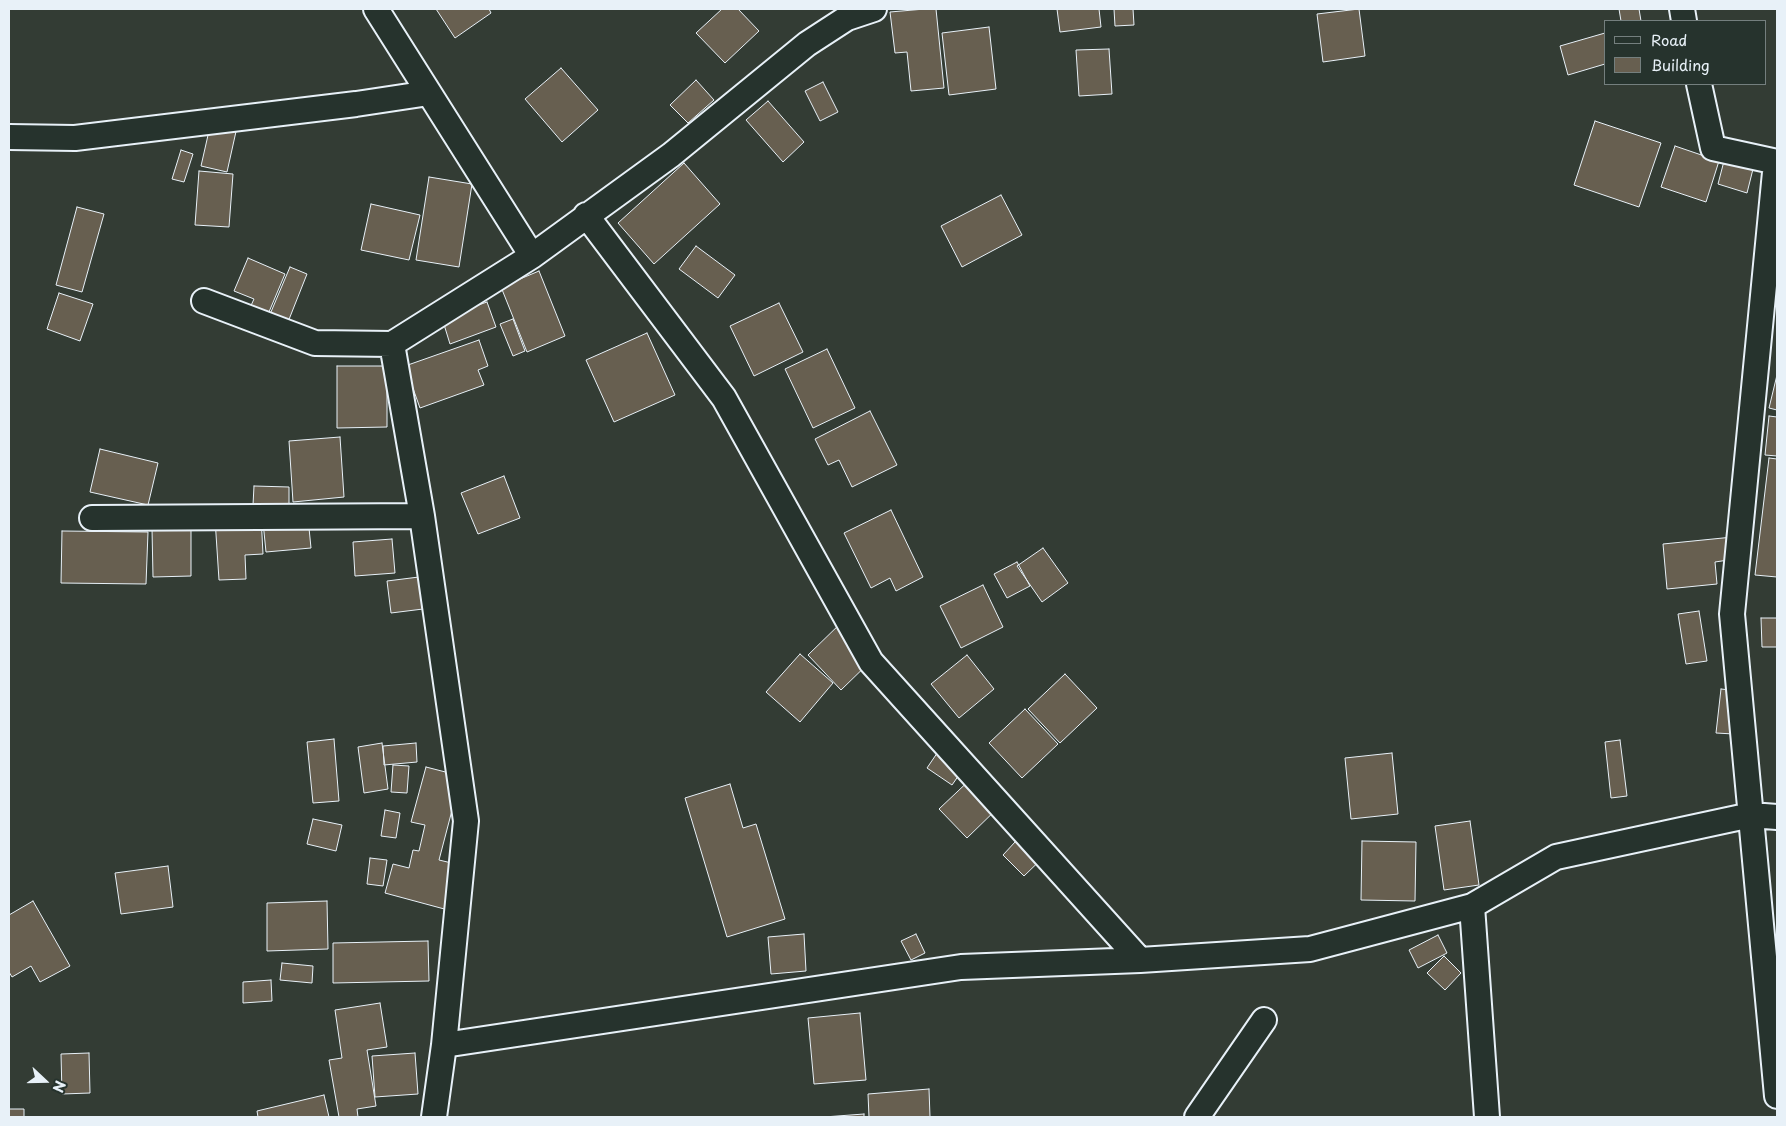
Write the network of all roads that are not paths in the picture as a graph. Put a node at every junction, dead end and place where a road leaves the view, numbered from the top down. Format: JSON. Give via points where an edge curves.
{"nodes":[{"id":1,"x":376,"y":9,"type":"edge"},
{"id":2,"x":874,"y":9,"type":"edge"},
{"id":3,"x":1699,"y":85,"type":"edge"},
{"id":4,"x":429,"y":93,"type":"junction"},
{"id":5,"x":9,"y":137,"type":"edge"},
{"id":6,"x":1777,"y":162,"type":"edge"},
{"id":7,"x":586,"y":215,"type":"junction"},
{"id":8,"x":532,"y":256,"type":"junction"},
{"id":9,"x":204,"y":301,"type":"dead end"},
{"id":10,"x":392,"y":344,"type":"junction"},
{"id":11,"x":422,"y":516,"type":"junction"},
{"id":12,"x":92,"y":518,"type":"dead end"},
{"id":13,"x":1751,"y":815,"type":"junction"},
{"id":14,"x":1777,"y":817,"type":"edge"},
{"id":15,"x":1472,"y":906,"type":"junction"},
{"id":16,"x":1140,"y":960,"type":"junction"},
{"id":17,"x":1264,"y":1020,"type":"dead end"},
{"id":18,"x":444,"y":1045,"type":"junction"},
{"id":19,"x":1777,"y":1096,"type":"edge"},
{"id":20,"x":434,"y":1117,"type":"edge"},
{"id":21,"x":1197,"y":1117,"type":"edge"},
{"id":22,"x":1487,"y":1117,"type":"edge"}],
"edges":[{"from":1,"to":4,"type":"street"},
{"from":2,"to":7,"type":"street","via":[[847,18],[807,44],[671,155]]},
{"from":3,"to":6,"type":"street","via":[[1714,148]]},
{"from":4,"to":5,"type":"street","via":[[75,138]]},
{"from":4,"to":8,"type":"street"},
{"from":6,"to":13,"type":"street","via":[[1732,614]]},
{"from":7,"to":8,"type":"street"},
{"from":7,"to":16,"type":"street","via":[[724,398],[871,662]]},
{"from":8,"to":10,"type":"street"},
{"from":9,"to":10,"type":"street","via":[[314,343]]},
{"from":10,"to":11,"type":"street"},
{"from":11,"to":12,"type":"street"},
{"from":11,"to":18,"type":"street","via":[[466,821]]},
{"from":13,"to":14,"type":"street"},
{"from":13,"to":15,"type":"street","via":[[1556,857]]},
{"from":13,"to":19,"type":"street"},
{"from":15,"to":16,"type":"street","via":[[1310,949]]},
{"from":15,"to":22,"type":"street"},
{"from":16,"to":18,"type":"street","via":[[962,967]]},
{"from":17,"to":21,"type":"street"},
{"from":18,"to":20,"type":"street"}]}
